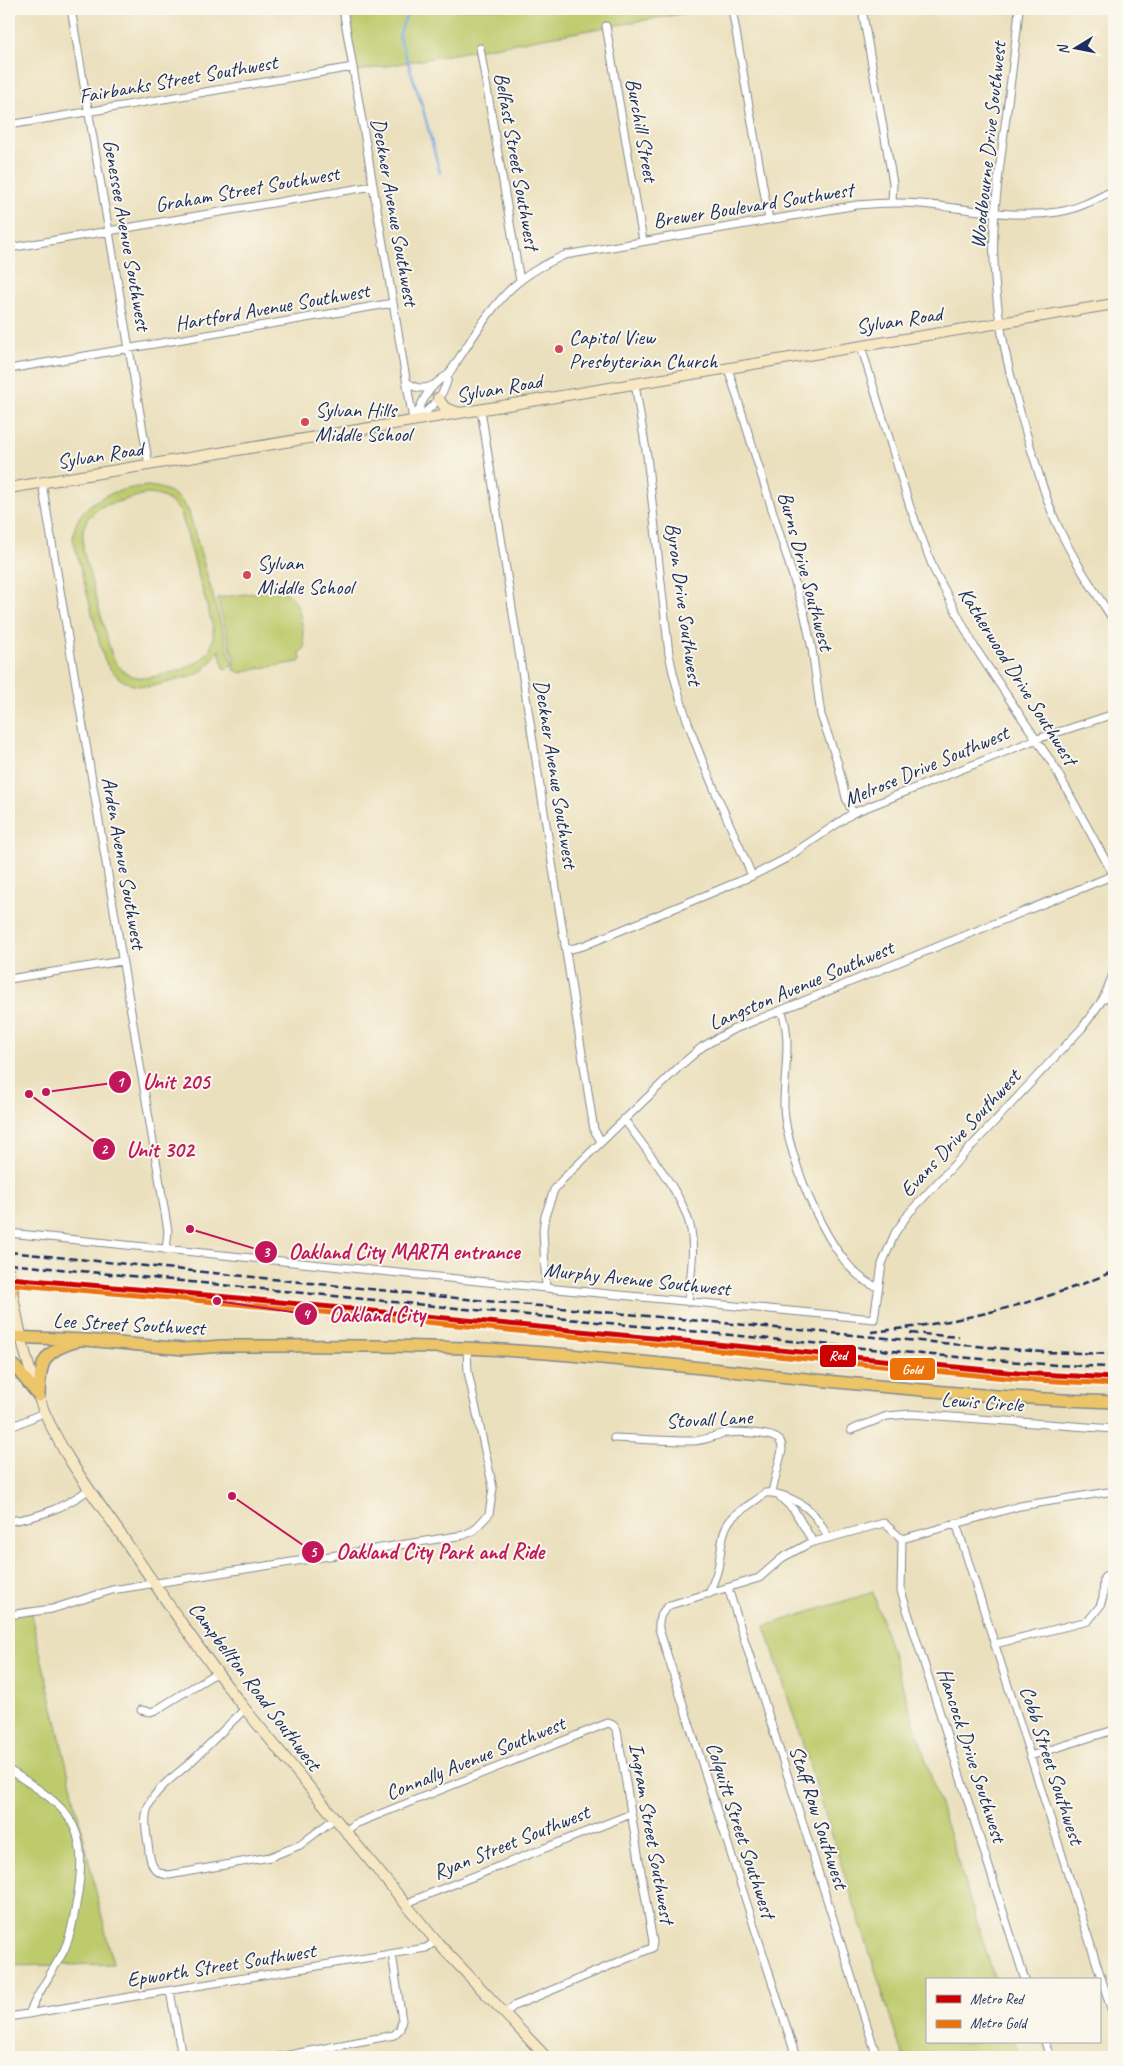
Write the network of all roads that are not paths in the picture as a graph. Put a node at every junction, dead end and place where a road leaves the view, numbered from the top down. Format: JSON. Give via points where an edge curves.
{"nodes":[{"id":1,"x":71,"y":9,"type":"edge"},
{"id":2,"x":343,"y":9,"type":"edge"},
{"id":3,"x":732,"y":9,"type":"edge"},
{"id":4,"x":862,"y":9,"type":"edge"},
{"id":5,"x":1019,"y":9,"type":"edge"},
{"id":6,"x":606,"y":26,"type":"dead end"},
{"id":7,"x":480,"y":48,"type":"dead end"},
{"id":8,"x":353,"y":67,"type":"junction"},
{"id":9,"x":89,"y":112,"type":"junction"},
{"id":10,"x":9,"y":126,"type":"edge"},
{"id":11,"x":373,"y":186,"type":"junction"},
{"id":12,"x":1114,"y":190,"type":"edge"},
{"id":13,"x":892,"y":202,"type":"junction"},
{"id":14,"x":995,"y":212,"type":"junction"},
{"id":15,"x":769,"y":220,"type":"junction"},
{"id":16,"x":109,"y":230,"type":"junction"},
{"id":17,"x":642,"y":241,"type":"junction"},
{"id":18,"x":9,"y":248,"type":"edge"},
{"id":19,"x":520,"y":281,"type":"junction"},
{"id":20,"x":393,"y":304,"type":"junction"},
{"id":21,"x":1114,"y":304,"type":"edge"},
{"id":22,"x":1002,"y":323,"type":"junction"},
{"id":23,"x":861,"y":346,"type":"junction"},
{"id":24,"x":129,"y":349,"type":"junction"},
{"id":25,"x":728,"y":368,"type":"junction"},
{"id":26,"x":9,"y":370,"type":"edge"},
{"id":27,"x":448,"y":374,"type":"junction"},
{"id":28,"x":407,"y":382,"type":"junction"},
{"id":29,"x":635,"y":384,"type":"junction"},
{"id":30,"x":434,"y":385,"type":"junction"},
{"id":31,"x":438,"y":398,"type":"junction"},
{"id":32,"x":481,"y":410,"type":"junction"},
{"id":33,"x":461,"y":413,"type":"junction"},
{"id":34,"x":414,"y":422,"type":"junction"},
{"id":35,"x":149,"y":466,"type":"junction"},
{"id":36,"x":42,"y":483,"type":"junction"},
{"id":37,"x":9,"y":488,"type":"edge"},
{"id":38,"x":1114,"y":621,"type":"edge"},
{"id":39,"x":1114,"y":714,"type":"edge"},
{"id":40,"x":1037,"y":739,"type":"junction"},
{"id":41,"x":853,"y":813,"type":"junction"},
{"id":42,"x":1114,"y":875,"type":"edge"},
{"id":43,"x":752,"y":876,"type":"junction"},
{"id":44,"x":566,"y":950,"type":"junction"},
{"id":45,"x":122,"y":961,"type":"junction"},
{"id":46,"x":1114,"y":972,"type":"edge"},
{"id":47,"x":9,"y":980,"type":"edge"},
{"id":48,"x":1114,"y":998,"type":"edge"},
{"id":49,"x":1103,"y":999,"type":"junction"},
{"id":50,"x":781,"y":1010,"type":"junction"},
{"id":51,"x":624,"y":1119,"type":"junction"},
{"id":52,"x":601,"y":1141,"type":"junction"},
{"id":53,"x":9,"y":1233,"type":"edge"},
{"id":54,"x":166,"y":1250,"type":"junction"},
{"id":55,"x":9,"y":1271,"type":"edge"},
{"id":56,"x":878,"y":1287,"type":"junction"},
{"id":57,"x":546,"y":1288,"type":"junction"},
{"id":58,"x":10,"y":1294,"type":"edge"},
{"id":59,"x":688,"y":1302,"type":"junction"},
{"id":60,"x":874,"y":1319,"type":"joint"},
{"id":61,"x":9,"y":1336,"type":"edge"},
{"id":62,"x":22,"y":1337,"type":"junction"},
{"id":63,"x":86,"y":1340,"type":"junction"},
{"id":64,"x":467,"y":1348,"type":"junction"},
{"id":65,"x":9,"y":1362,"type":"edge"},
{"id":66,"x":38,"y":1396,"type":"junction"},
{"id":67,"x":1114,"y":1402,"type":"edge"},
{"id":68,"x":44,"y":1412,"type":"junction"},
{"id":69,"x":9,"y":1428,"type":"edge"},
{"id":70,"x":1114,"y":1429,"type":"edge"},
{"id":71,"x":851,"y":1430,"type":"dead end"},
{"id":72,"x":614,"y":1438,"type":"dead end"},
{"id":73,"x":90,"y":1489,"type":"junction"},
{"id":74,"x":1114,"y":1491,"type":"edge"},
{"id":75,"x":772,"y":1492,"type":"junction"},
{"id":76,"x":9,"y":1521,"type":"edge"},
{"id":77,"x":956,"y":1523,"type":"junction"},
{"id":78,"x":828,"y":1538,"type":"junction"},
{"id":79,"x":902,"y":1539,"type":"junction"},
{"id":80,"x":813,"y":1542,"type":"junction"},
{"id":81,"x":1114,"y":1568,"type":"edge"},
{"id":82,"x":154,"y":1583,"type":"junction"},
{"id":83,"x":728,"y":1588,"type":"junction"},
{"id":84,"x":709,"y":1594,"type":"junction"},
{"id":85,"x":9,"y":1615,"type":"edge"},
{"id":86,"x":995,"y":1644,"type":"junction"},
{"id":87,"x":216,"y":1673,"type":"junction"},
{"id":88,"x":245,"y":1709,"type":"junction"},
{"id":89,"x":141,"y":1710,"type":"dead end"},
{"id":90,"x":616,"y":1730,"type":"joint"},
{"id":91,"x":1114,"y":1730,"type":"edge"},
{"id":92,"x":1030,"y":1756,"type":"junction"},
{"id":93,"x":9,"y":1770,"type":"edge"},
{"id":94,"x":631,"y":1814,"type":"junction"},
{"id":95,"x":334,"y":1819,"type":"junction"},
{"id":96,"x":345,"y":1832,"type":"junction"},
{"id":97,"x":405,"y":1905,"type":"junction"},
{"id":98,"x":436,"y":1941,"type":"junction"},
{"id":99,"x":392,"y":1954,"type":"junction"},
{"id":100,"x":1024,"y":1978,"type":"edge"},
{"id":101,"x":170,"y":1990,"type":"junction"},
{"id":102,"x":29,"y":2014,"type":"junction"},
{"id":103,"x":504,"y":2014,"type":"junction"},
{"id":104,"x":9,"y":2017,"type":"edge"},
{"id":105,"x":1114,"y":2018,"type":"edge"},
{"id":106,"x":1046,"y":2044,"type":"edge"},
{"id":107,"x":182,"y":2057,"type":"edge"},
{"id":108,"x":278,"y":2057,"type":"edge"},
{"id":109,"x":546,"y":2057,"type":"edge"},
{"id":110,"x":796,"y":2057,"type":"edge"},
{"id":111,"x":877,"y":2057,"type":"edge"},
{"id":112,"x":1050,"y":2057,"type":"edge"}],
"edges":[{"from":1,"to":9,"type":"street","name":"Genessee Avenue Southwest"},
{"from":2,"to":8,"type":"street","name":"Deckner Avenue Southwest"},
{"from":3,"to":15,"type":"street"},
{"from":4,"to":13,"type":"street","via":[[893,183]]},
{"from":5,"to":14,"type":"street","name":"Woodbourne Drive Southwest"},
{"from":6,"to":17,"type":"street","name":"Burchill Street"},
{"from":7,"to":19,"type":"street","name":"Belfast Street Southwest"},
{"from":8,"to":9,"type":"street","name":"Fairbanks Street Southwest"},
{"from":8,"to":11,"type":"street","name":"Deckner Avenue Southwest"},
{"from":9,"to":10,"type":"street","name":"Fairbanks Street Southwest"},
{"from":9,"to":16,"type":"street","name":"Genessee Avenue Southwest"},
{"from":11,"to":16,"type":"street","name":"Graham Street Southwest"},
{"from":11,"to":20,"type":"street","name":"Deckner Avenue Southwest"},
{"from":12,"to":14,"type":"street","name":"Brewer Boulevard Southwest","via":[[1090,203],[1060,212],[1028,215]]},
{"from":13,"to":14,"type":"street","name":"Brewer Boulevard Southwest"},
{"from":13,"to":15,"type":"street","name":"Brewer Boulevard Southwest"},
{"from":14,"to":22,"type":"street","name":"Woodbourne Drive Southwest","via":[[994,268]]},
{"from":15,"to":17,"type":"street","name":"Brewer Boulevard Southwest"},
{"from":16,"to":18,"type":"street","name":"Graham Street Southwest"},
{"from":16,"to":24,"type":"street","name":"Genessee Avenue Southwest"},
{"from":17,"to":19,"type":"street","name":"Brewer Boulevard Southwest","via":[[565,255],[543,264]]},
{"from":19,"to":27,"type":"street","name":"Brewer Boulevard Southwest","via":[[497,304]]},
{"from":20,"to":24,"type":"street","name":"Hartford Avenue Southwest"},
{"from":20,"to":28,"type":"street","name":"Deckner Avenue Southwest"},
{"from":21,"to":22,"type":"main road","name":"Sylvan Road"},
{"from":22,"to":23,"type":"main road","name":"Sylvan Road"},
{"from":22,"to":38,"type":"street","name":"Woodbourne Drive Southwest","via":[[1018,405],[1056,524],[1078,566]]},
{"from":23,"to":25,"type":"main road","name":"Sylvan Road"},
{"from":23,"to":40,"type":"street","name":"Katherwood Drive Southwest","via":[[910,508],[934,570],[974,646]]},
{"from":24,"to":26,"type":"street","name":"Hartford Avenue Southwest"},
{"from":24,"to":35,"type":"street","name":"Genessee Avenue Southwest"},
{"from":25,"to":29,"type":"main road","name":"Sylvan Road"},
{"from":25,"to":41,"type":"street","name":"Burns Drive Southwest","via":[[804,612],[821,714]]},
{"from":27,"to":30,"type":"street","name":"Brewer Boulevard Southwest"},
{"from":27,"to":31,"type":"street","name":"Brewer Boulevard Southwest","via":[[447,383]]},
{"from":28,"to":30,"type":"street","via":[[424,389]]},
{"from":28,"to":34,"type":"street","name":"Deckner Avenue Southwest"},
{"from":29,"to":32,"type":"main road","name":"Sylvan Road"},
{"from":29,"to":43,"type":"street","name":"Byron Drive Southwest","via":[[675,685],[688,724]]},
{"from":30,"to":34,"type":"street","name":"Brewer Boulevard Southwest","via":[[421,403]]},
{"from":31,"to":33,"type":"main road","via":[[447,408]]},
{"from":31,"to":34,"type":"street","name":"Brewer Boulevard Southwest"},
{"from":32,"to":33,"type":"main road","name":"Sylvan Road"},
{"from":32,"to":44,"type":"street","name":"Deckner Avenue Southwest"},
{"from":33,"to":34,"type":"main road","name":"Sylvan Road"},
{"from":34,"to":35,"type":"main road","name":"Sylvan Road"},
{"from":35,"to":36,"type":"main road","name":"Sylvan Road"},
{"from":36,"to":37,"type":"main road","name":"Sylvan Road"},
{"from":36,"to":45,"type":"street","name":"Arden Avenue Southwest"},
{"from":39,"to":40,"type":"street","name":"Melrose Drive Southwest"},
{"from":40,"to":41,"type":"street","name":"Melrose Drive Southwest"},
{"from":40,"to":42,"type":"street","name":"Katherwood Drive Southwest"},
{"from":41,"to":43,"type":"street","name":"Melrose Drive Southwest","via":[[785,859]]},
{"from":42,"to":50,"type":"street","name":"Langston Avenue Southwest"},
{"from":43,"to":44,"type":"street","name":"Melrose Drive Southwest","via":[[583,946]]},
{"from":44,"to":52,"type":"street","name":"Deckner Avenue Southwest","via":[[594,1130]]},
{"from":45,"to":47,"type":"street"},
{"from":45,"to":54,"type":"street","name":"Arden Avenue Southwest","via":[[168,1231]]},
{"from":46,"to":49,"type":"street"},
{"from":48,"to":49,"type":"street"},
{"from":49,"to":56,"type":"street","name":"Evans Drive Southwest","via":[[1082,1028],[909,1213],[887,1248]]},
{"from":50,"to":51,"type":"street","name":"Langston Avenue Southwest","via":[[732,1030],[702,1047]]},
{"from":50,"to":56,"type":"street","via":[[786,1026],[784,1110],[800,1179],[836,1248],[862,1280]]},
{"from":51,"to":52,"type":"street","name":"Langston Avenue Southwest"},
{"from":51,"to":59,"type":"street","via":[[678,1196],[687,1216],[692,1246]]},
{"from":52,"to":57,"type":"street","name":"Langston Avenue Southwest","via":[[563,1179],[548,1204],[543,1230]]},
{"from":53,"to":54,"type":"street","name":"Murphy Avenue Southwest"},
{"from":54,"to":57,"type":"street","name":"Murphy Avenue Southwest"},
{"from":55,"to":58,"type":"main road","name":"Campbellton Road Southwest"},
{"from":56,"to":60,"type":"street","name":"Evans Drive Southwest"},
{"from":57,"to":59,"type":"street","name":"Murphy Avenue Southwest"},
{"from":58,"to":62,"type":"main road","name":"Campbellton Road Southwest"},
{"from":59,"to":60,"type":"street","name":"Murphy Avenue Southwest"},
{"from":61,"to":62,"type":"main road","name":"Lee Street Southwest"},
{"from":62,"to":63,"type":"main road","name":"Lee Street Southwest"},
{"from":62,"to":66,"type":"main road","name":"Campbellton Road Southwest"},
{"from":63,"to":64,"type":"main road","name":"Lee Street Southwest","via":[[183,1349],[222,1346]]},
{"from":63,"to":66,"type":"main road","via":[[67,1344],[48,1355],[39,1374]]},
{"from":64,"to":67,"type":"main road","name":"Lee Street Southwest","via":[[992,1395]]},
{"from":64,"to":82,"type":"street","via":[[468,1372],[493,1488],[489,1514],[474,1530],[464,1535]]},
{"from":65,"to":66,"type":"main road"},
{"from":66,"to":68,"type":"main road","name":"Campbellton Road Southwest"},
{"from":68,"to":69,"type":"street"},
{"from":68,"to":73,"type":"main road","name":"Campbellton Road Southwest"},
{"from":70,"to":71,"type":"street","name":"Lewis Circle","via":[[911,1414],[887,1416]]},
{"from":72,"to":75,"type":"street","name":"Stovall Lane","via":[[694,1441],[735,1432],[778,1438],[782,1450]]},
{"from":73,"to":76,"type":"street","via":[[58,1509],[33,1518]]},
{"from":73,"to":82,"type":"main road","name":"Campbellton Road Southwest"},
{"from":74,"to":77,"type":"street","via":[[1020,1506]]},
{"from":75,"to":78,"type":"street","via":[[809,1509]]},
{"from":75,"to":80,"type":"street","via":[[794,1510]]},
{"from":75,"to":84,"type":"street","via":[[765,1493],[733,1517],[727,1526],[718,1570]]},
{"from":77,"to":79,"type":"street"},
{"from":77,"to":86,"type":"street","name":"Cobb Street Southwest"},
{"from":78,"to":79,"type":"street","via":[[884,1523]]},
{"from":78,"to":80,"type":"street"},
{"from":79,"to":100,"type":"street","name":"Hancock Drive Southwest","via":[[901,1591]]},
{"from":80,"to":83,"type":"street","via":[[794,1550],[759,1578]]},
{"from":81,"to":86,"type":"street","via":[[1104,1578],[1100,1606],[1088,1621]]},
{"from":82,"to":85,"type":"street","via":[[112,1590],[52,1609]]},
{"from":82,"to":87,"type":"main road","name":"Campbellton Road Southwest"},
{"from":83,"to":84,"type":"street"},
{"from":83,"to":111,"type":"street","name":"Staff Row Southwest"},
{"from":84,"to":110,"type":"street","name":"Colquitt Street Southwest","via":[[670,1605],[658,1621],[659,1629]]},
{"from":86,"to":92,"type":"street","name":"Cobb Street Southwest"},
{"from":87,"to":88,"type":"main road","name":"Campbellton Road Southwest"},
{"from":87,"to":89,"type":"street","via":[[156,1710]]},
{"from":88,"to":95,"type":"main road","name":"Campbellton Road Southwest"},
{"from":88,"to":95,"type":"street","via":[[158,1790],[151,1801],[145,1824],[155,1870],[169,1875],[270,1857],[300,1845]]},
{"from":90,"to":94,"type":"street","name":"Ingram Street Southwest"},
{"from":90,"to":96,"type":"street","name":"Connally Avenue Southwest","via":[[608,1723],[355,1824]]},
{"from":91,"to":92,"type":"street"},
{"from":92,"to":105,"type":"street","name":"Cobb Street Southwest"},
{"from":93,"to":102,"type":"street","via":[[62,1808],[79,1837],[81,1855],[74,1917],[63,1952],[37,1994]]},
{"from":94,"to":97,"type":"street","name":"Ryan Street Southwest"},
{"from":94,"to":103,"type":"street","name":"Ingram Street Southwest","via":[[652,1948],[514,2006]]},
{"from":95,"to":96,"type":"main road","name":"Campbellton Road Southwest"},
{"from":96,"to":97,"type":"main road","name":"Campbellton Road Southwest"},
{"from":97,"to":98,"type":"main road","name":"Campbellton Road Southwest"},
{"from":98,"to":99,"type":"street","name":"Epworth Street Southwest","via":[[426,1948]]},
{"from":98,"to":103,"type":"main road","name":"Campbellton Road Southwest"},
{"from":99,"to":101,"type":"street","name":"Epworth Street Southwest"},
{"from":99,"to":108,"type":"street","via":[[402,2020],[394,2035]]},
{"from":101,"to":102,"type":"street","name":"Epworth Street Southwest"},
{"from":101,"to":107,"type":"street"},
{"from":102,"to":104,"type":"street","name":"Epworth Street Southwest"},
{"from":103,"to":109,"type":"main road","name":"Campbellton Road Southwest"},
{"from":106,"to":112,"type":"street"}]}
